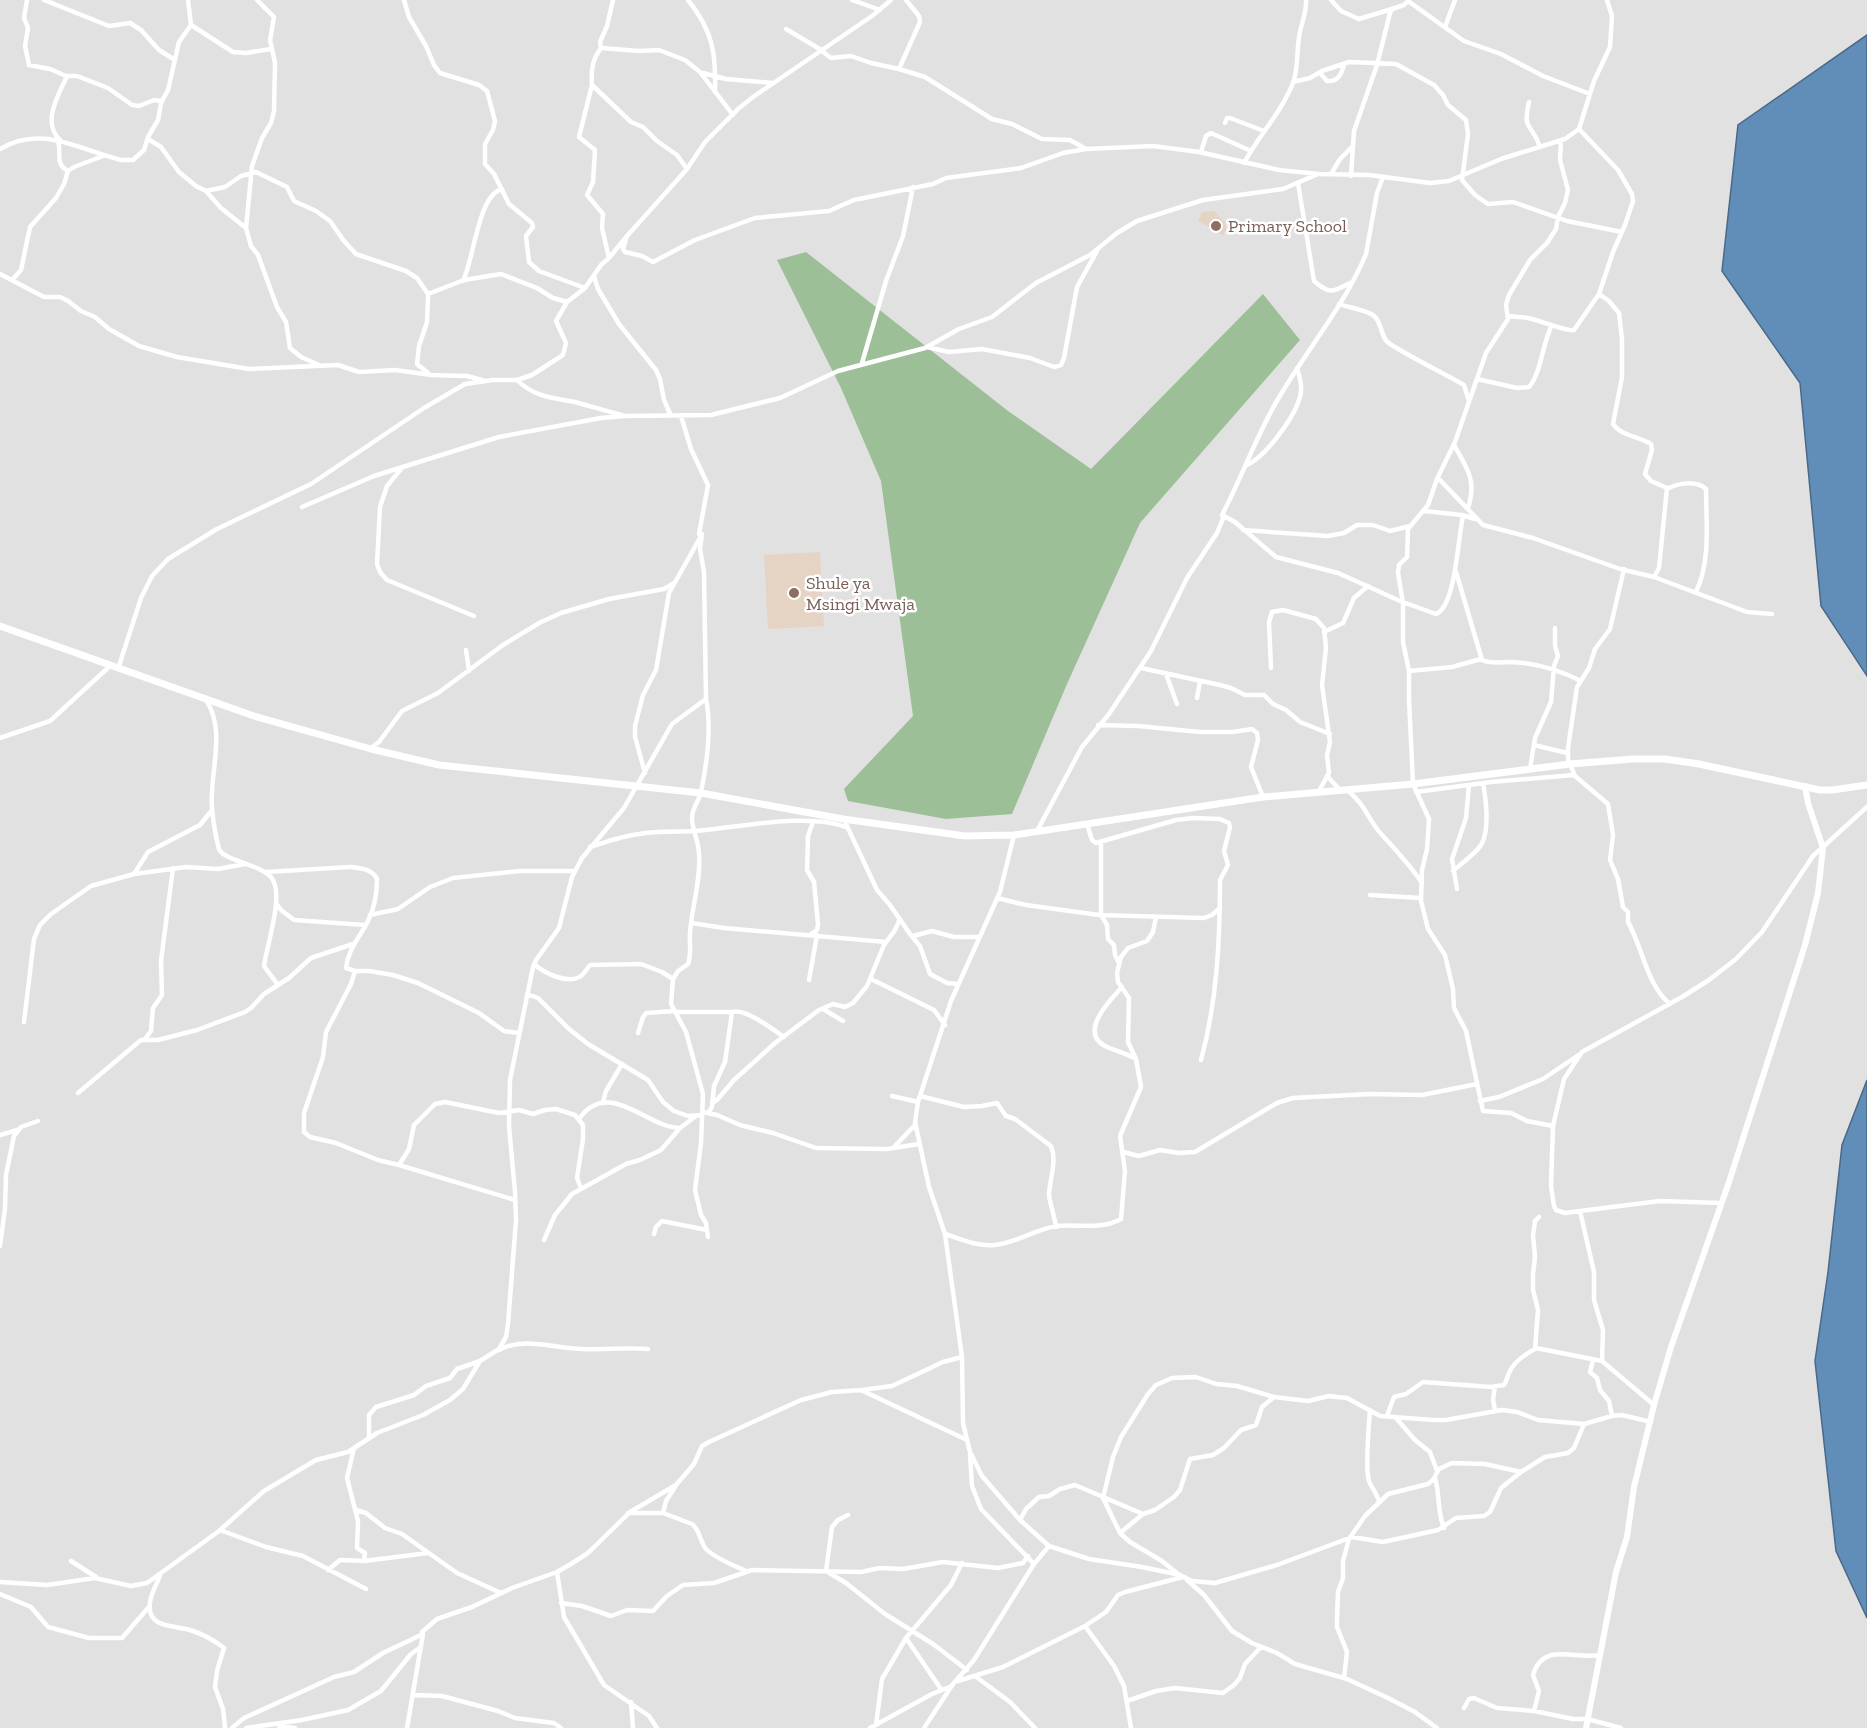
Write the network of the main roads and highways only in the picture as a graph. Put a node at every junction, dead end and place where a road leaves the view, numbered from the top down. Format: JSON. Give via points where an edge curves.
{"nodes":[{"id":1,"x":0,"y":626,"type":"edge"},
{"id":2,"x":1867,"y":784,"type":"edge"}],
"edges":[{"from":1,"to":2,"type":"main road","via":[[254,716],[439,765],[701,793],[965,836],[1014,835],[1263,796],[1633,759],[1699,764],[1820,790]]}]}
